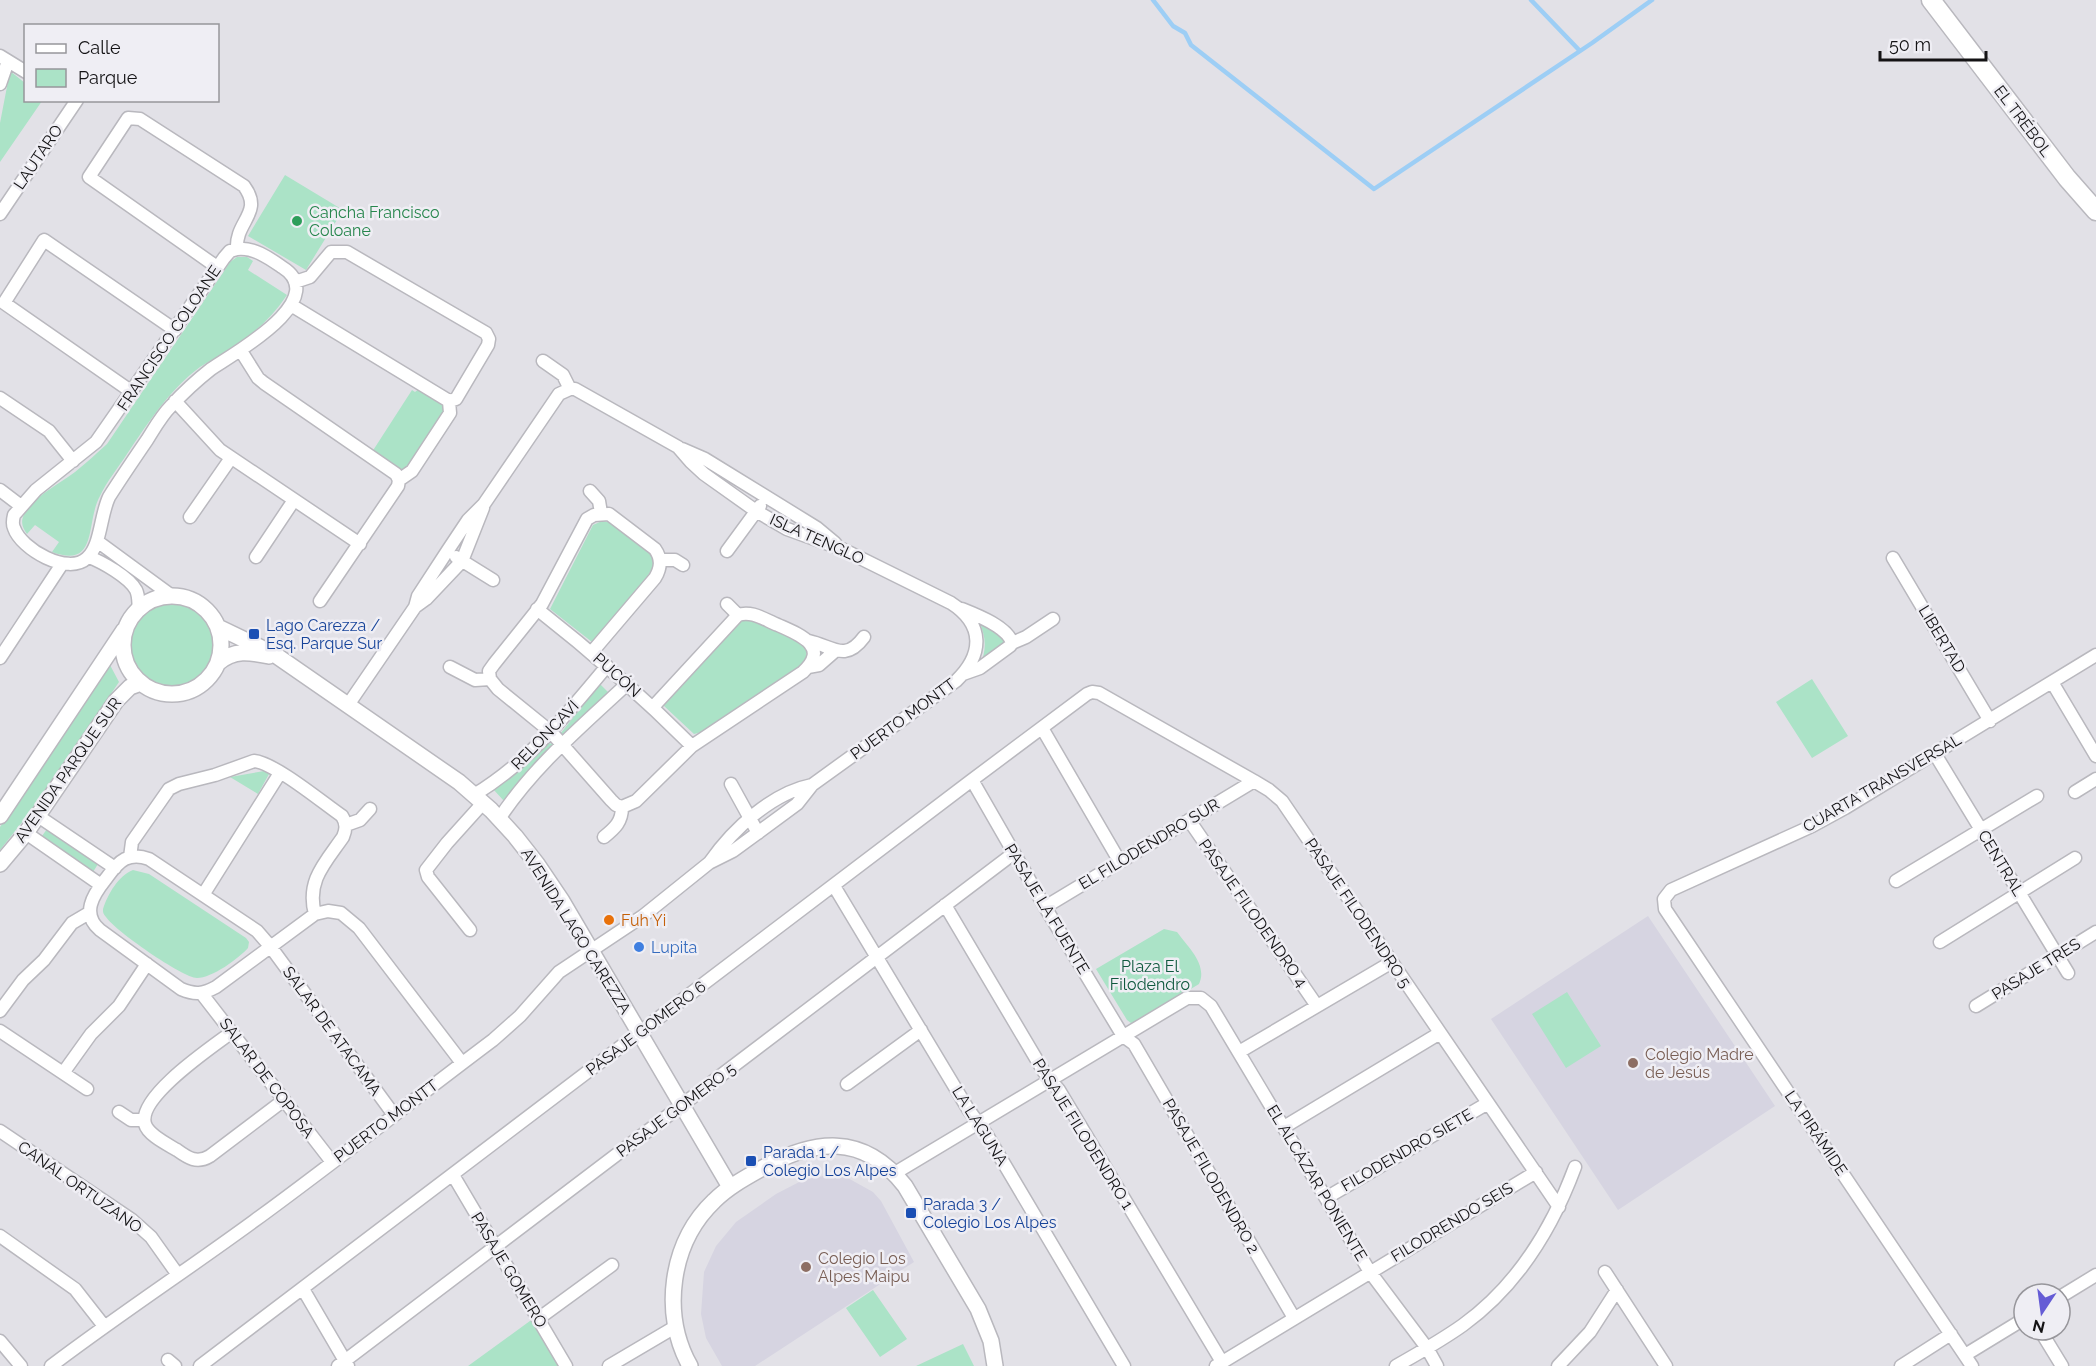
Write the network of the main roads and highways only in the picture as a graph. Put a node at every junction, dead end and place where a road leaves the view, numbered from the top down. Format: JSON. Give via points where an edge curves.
{"nodes":[{"id":1,"x":1931,"y":0,"type":"edge"},
{"id":2,"x":2096,"y":211,"type":"edge"}],
"edges":[{"from":1,"to":2,"type":"main road","name":"EL TRÉBOL"}]}
